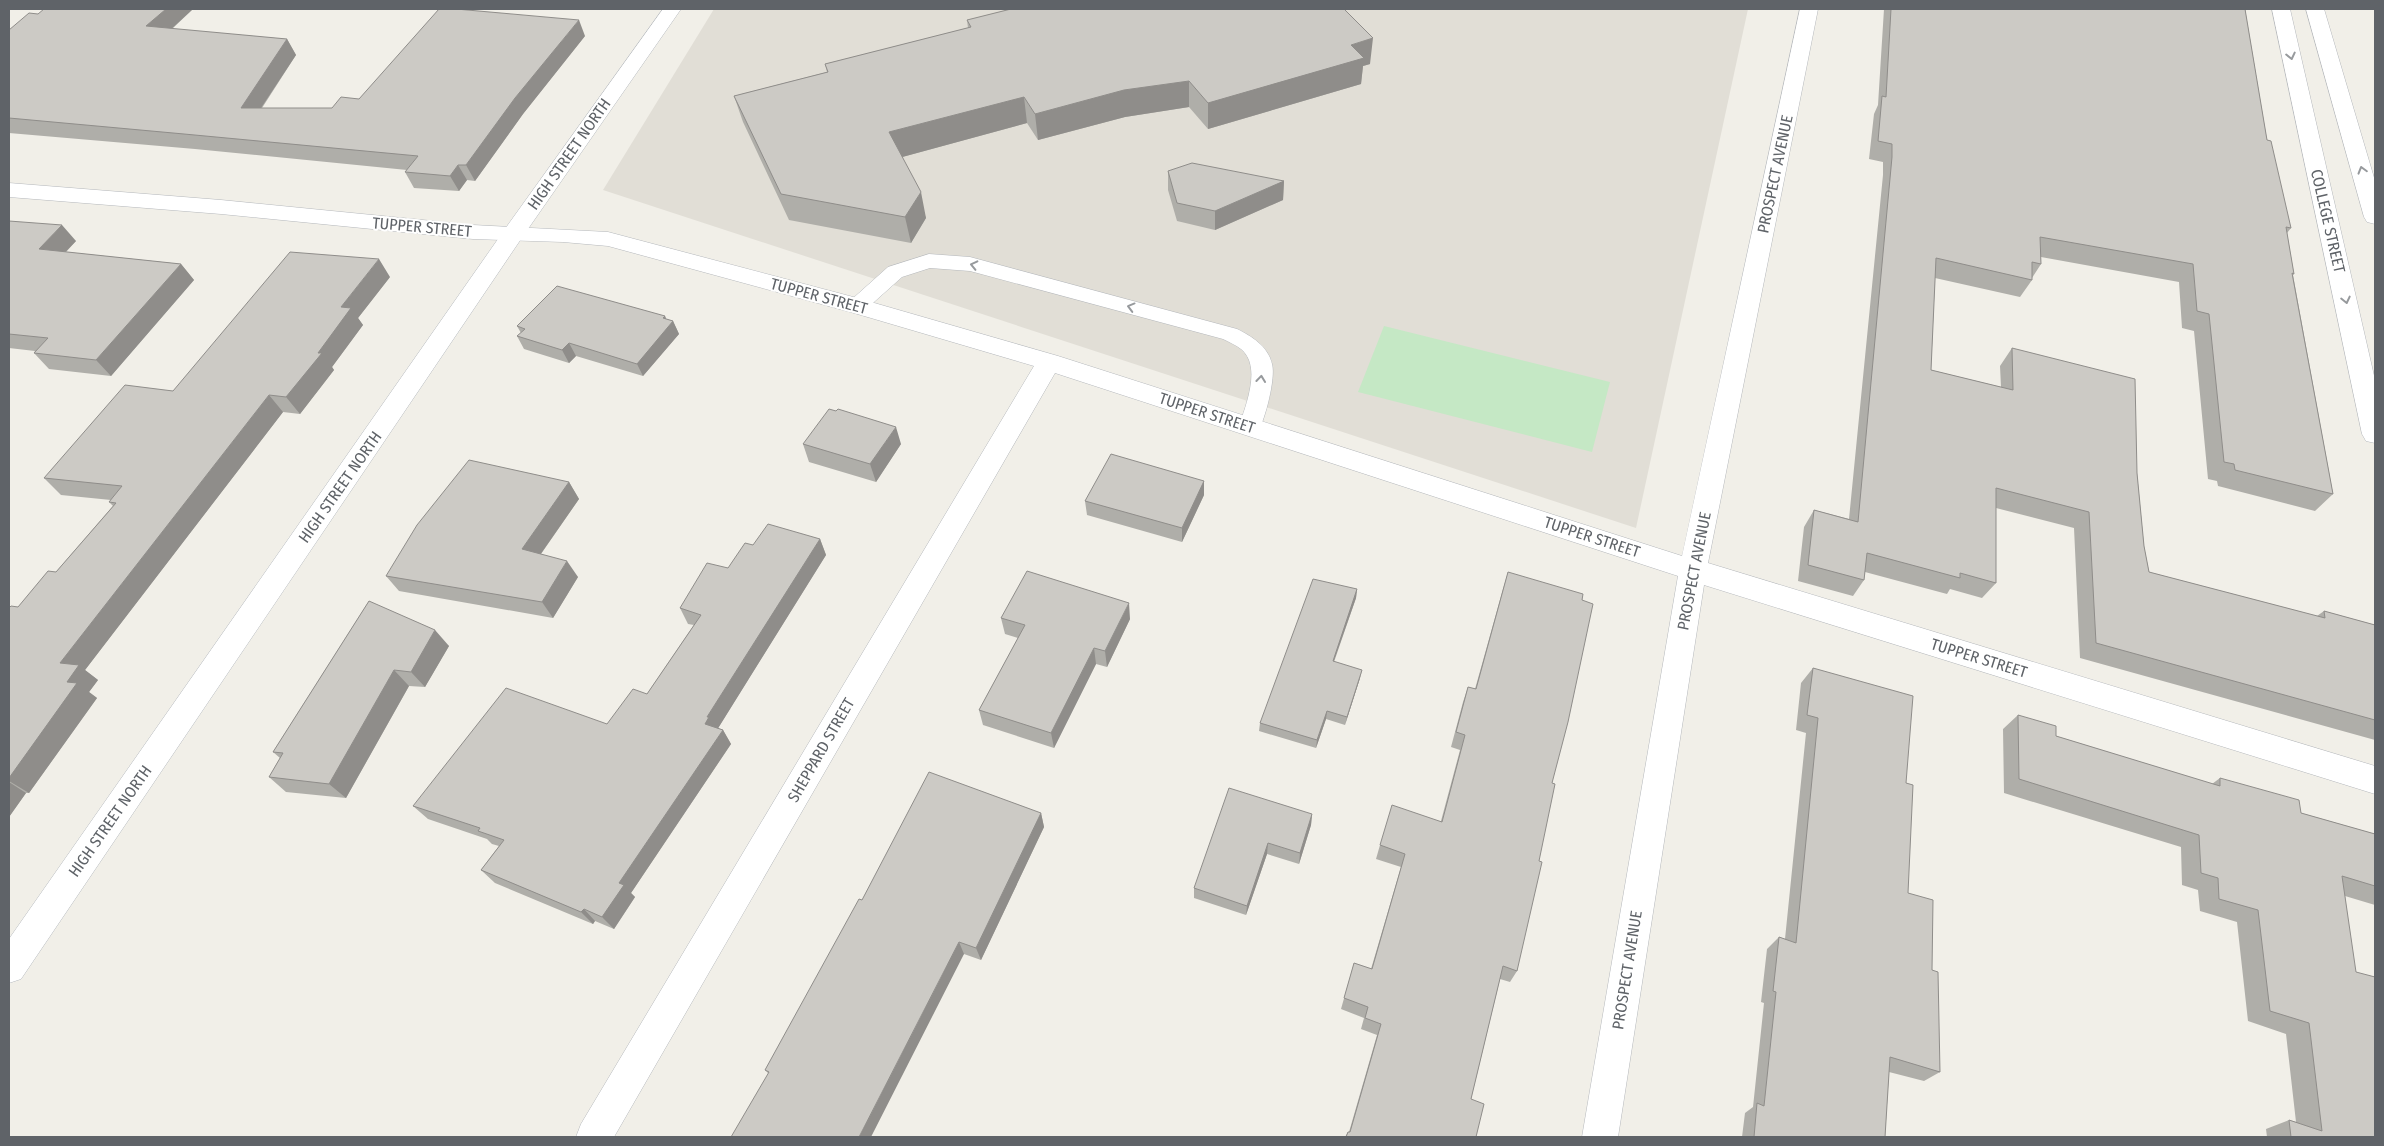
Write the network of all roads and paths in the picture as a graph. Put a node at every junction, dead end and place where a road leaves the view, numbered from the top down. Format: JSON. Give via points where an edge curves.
{"nodes":[{"id":1,"x":672,"y":9,"type":"edge"},
{"id":2,"x":1809,"y":9,"type":"edge"},
{"id":3,"x":2280,"y":9,"type":"edge"},
{"id":4,"x":2314,"y":9,"type":"edge"},
{"id":5,"x":9,"y":190,"type":"edge"},
{"id":6,"x":2375,"y":217,"type":"edge"},
{"id":7,"x":513,"y":234,"type":"junction"},
{"id":8,"x":857,"y":306,"type":"junction"},
{"id":9,"x":1049,"y":362,"type":"junction"},
{"id":10,"x":1250,"y":426,"type":"junction"},
{"id":11,"x":2375,"y":434,"type":"edge"},
{"id":12,"x":1693,"y":570,"type":"junction"},
{"id":13,"x":2375,"y":780,"type":"edge"},
{"id":14,"x":9,"y":966,"type":"edge"},
{"id":15,"x":594,"y":1137,"type":"edge"},
{"id":16,"x":1600,"y":1137,"type":"edge"}],
"edges":[{"from":1,"to":7,"type":"street","name":"HIGH STREET NORTH"},
{"from":2,"to":12,"type":"street","name":"PROSPECT AVENUE"},
{"from":3,"to":11,"type":"street","name":"COLLEGE STREET","one_way":true},
{"from":6,"to":4,"type":"street","one_way":true},
{"from":5,"to":7,"type":"street","name":"TUPPER STREET"},
{"from":7,"to":8,"type":"street","name":"TUPPER STREET","via":[[563,234],[608,239]]},
{"from":7,"to":14,"type":"street","name":"HIGH STREET NORTH"},
{"from":8,"to":9,"type":"street","name":"TUPPER STREET"},
{"from":10,"to":8,"type":"lane","one_way":true,"via":[[1259,398],[1262,364],[1249,344],[1230,334],[970,264],[929,261],[895,272]]},
{"from":9,"to":10,"type":"street","name":"TUPPER STREET"},
{"from":9,"to":15,"type":"street","name":"SHEPPARD STREET"},
{"from":10,"to":12,"type":"street","name":"TUPPER STREET"},
{"from":12,"to":13,"type":"street","name":"TUPPER STREET"},
{"from":12,"to":16,"type":"street","name":"PROSPECT AVENUE"}]}
